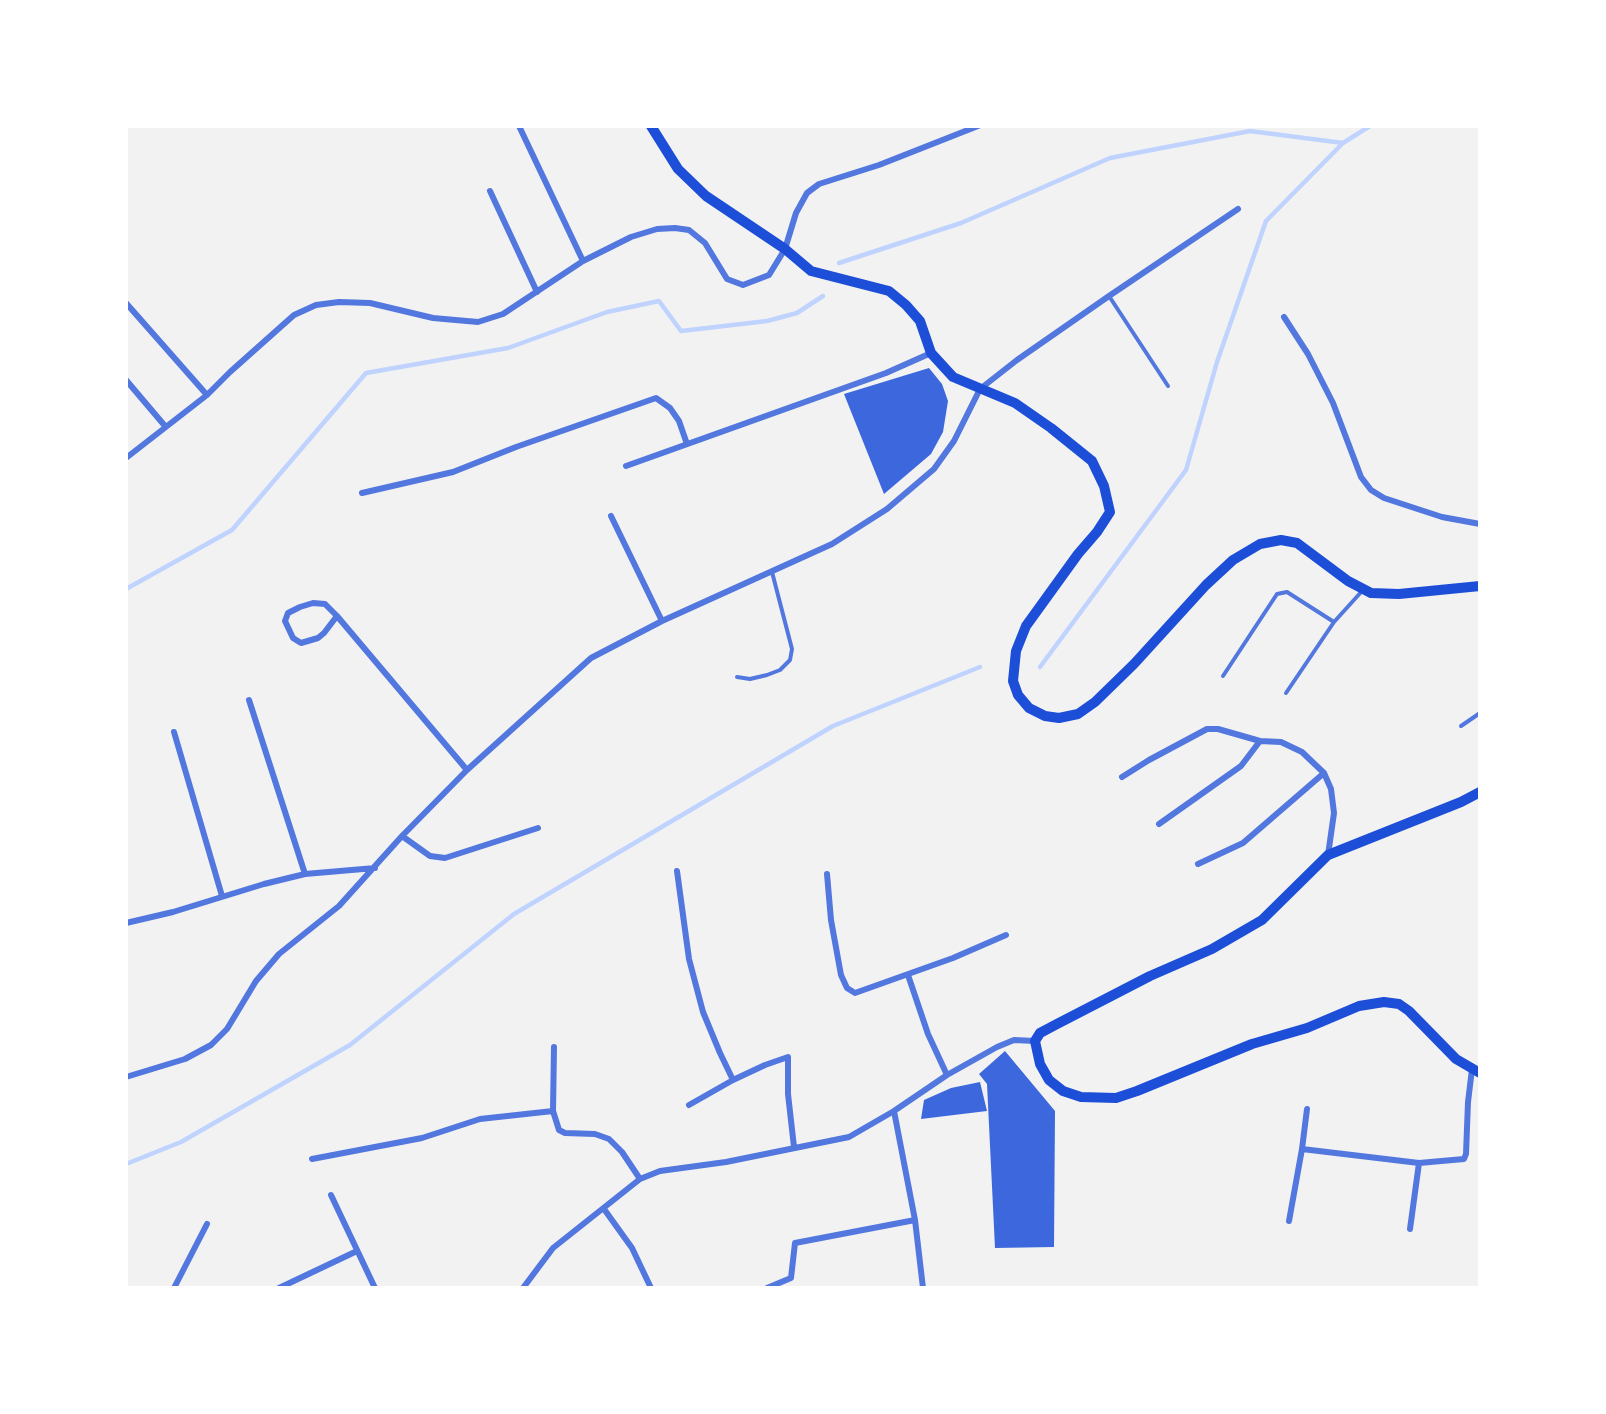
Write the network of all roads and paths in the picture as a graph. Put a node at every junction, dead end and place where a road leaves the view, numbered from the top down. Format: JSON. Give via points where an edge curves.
{"nodes":[{"id":1,"x":519,"y":126,"type":"edge"},
{"id":2,"x":651,"y":126,"type":"edge"},
{"id":3,"x":954,"y":126,"type":"edge"},
{"id":4,"x":978,"y":126,"type":"edge"},
{"id":5,"x":953,"y":136,"type":"junction"},
{"id":6,"x":490,"y":190,"type":"dead end"},
{"id":7,"x":1238,"y":209,"type":"dead end"},
{"id":8,"x":785,"y":249,"type":"junction"},
{"id":9,"x":583,"y":261,"type":"junction"},
{"id":10,"x":537,"y":292,"type":"junction"},
{"id":11,"x":1109,"y":296,"type":"junction"},
{"id":12,"x":126,"y":303,"type":"edge"},
{"id":13,"x":1284,"y":317,"type":"dead end"},
{"id":14,"x":931,"y":353,"type":"junction"},
{"id":15,"x":126,"y":380,"type":"edge"},
{"id":16,"x":1168,"y":386,"type":"dead end"},
{"id":17,"x":980,"y":389,"type":"junction"},
{"id":18,"x":207,"y":395,"type":"junction"},
{"id":19,"x":165,"y":426,"type":"junction"},
{"id":20,"x":687,"y":444,"type":"junction"},
{"id":21,"x":126,"y":458,"type":"edge"},
{"id":22,"x":626,"y":466,"type":"dead end"},
{"id":23,"x":362,"y":493,"type":"dead end"},
{"id":24,"x":610,"y":516,"type":"dead end"},
{"id":25,"x":1480,"y":524,"type":"edge"},
{"id":26,"x":772,"y":572,"type":"junction"},
{"id":27,"x":1480,"y":586,"type":"edge"},
{"id":28,"x":1363,"y":589,"type":"junction"},
{"id":29,"x":337,"y":616,"type":"junction"},
{"id":30,"x":662,"y":621,"type":"junction"},
{"id":31,"x":1334,"y":622,"type":"junction"},
{"id":32,"x":1223,"y":676,"type":"dead end"},
{"id":33,"x":737,"y":677,"type":"dead end"},
{"id":34,"x":1286,"y":693,"type":"dead end"},
{"id":35,"x":249,"y":700,"type":"dead end"},
{"id":36,"x":1480,"y":713,"type":"edge"},
{"id":37,"x":1461,"y":726,"type":"dead end"},
{"id":38,"x":174,"y":732,"type":"dead end"},
{"id":39,"x":1260,"y":741,"type":"junction"},
{"id":40,"x":467,"y":770,"type":"junction"},
{"id":41,"x":1324,"y":773,"type":"junction"},
{"id":42,"x":1122,"y":777,"type":"dead end"},
{"id":43,"x":1480,"y":792,"type":"edge"},
{"id":44,"x":1159,"y":824,"type":"dead end"},
{"id":45,"x":538,"y":828,"type":"dead end"},
{"id":46,"x":402,"y":836,"type":"junction"},
{"id":47,"x":1328,"y":855,"type":"junction"},
{"id":48,"x":1198,"y":864,"type":"dead end"},
{"id":49,"x":375,"y":868,"type":"junction"},
{"id":50,"x":676,"y":871,"type":"dead end"},
{"id":51,"x":305,"y":874,"type":"junction"},
{"id":52,"x":827,"y":874,"type":"dead end"},
{"id":53,"x":222,"y":896,"type":"junction"},
{"id":54,"x":126,"y":923,"type":"edge"},
{"id":55,"x":1006,"y":935,"type":"dead end"},
{"id":56,"x":908,"y":975,"type":"junction"},
{"id":57,"x":1035,"y":1041,"type":"junction"},
{"id":58,"x":555,"y":1047,"type":"dead end"},
{"id":59,"x":1476,"y":1071,"type":"edge"},
{"id":60,"x":947,"y":1075,"type":"junction"},
{"id":61,"x":126,"y":1077,"type":"edge"},
{"id":62,"x":733,"y":1080,"type":"junction"},
{"id":63,"x":689,"y":1105,"type":"dead end"},
{"id":64,"x":1306,"y":1109,"type":"dead end"},
{"id":65,"x":553,"y":1111,"type":"junction"},
{"id":66,"x":894,"y":1111,"type":"junction"},
{"id":67,"x":794,"y":1147,"type":"junction"},
{"id":68,"x":1302,"y":1149,"type":"junction"},
{"id":69,"x":312,"y":1160,"type":"dead end"},
{"id":70,"x":1419,"y":1163,"type":"junction"},
{"id":71,"x":640,"y":1179,"type":"junction"},
{"id":72,"x":332,"y":1195,"type":"dead end"},
{"id":73,"x":604,"y":1209,"type":"junction"},
{"id":74,"x":915,"y":1221,"type":"junction"},
{"id":75,"x":1289,"y":1221,"type":"dead end"},
{"id":76,"x":207,"y":1224,"type":"dead end"},
{"id":77,"x":1410,"y":1229,"type":"dead end"},
{"id":78,"x":357,"y":1251,"type":"junction"},
{"id":79,"x":526,"y":1286,"type":"edge"},
{"id":80,"x":174,"y":1288,"type":"edge"},
{"id":81,"x":279,"y":1288,"type":"edge"},
{"id":82,"x":375,"y":1288,"type":"edge"},
{"id":83,"x":651,"y":1288,"type":"edge"},
{"id":84,"x":766,"y":1288,"type":"edge"},
{"id":85,"x":923,"y":1288,"type":"edge"}],
"edges":[{"from":1,"to":9,"type":"street"},
{"from":2,"to":8,"type":"main road","via":[[678,169],[706,196]]},
{"from":3,"to":5,"type":"street"},
{"from":4,"to":5,"type":"street"},
{"from":5,"to":8,"type":"street","via":[[819,184],[807,193],[796,213]]},
{"from":6,"to":10,"type":"street"},
{"from":7,"to":11,"type":"street"},
{"from":8,"to":9,"type":"street","via":[[769,275],[743,285],[727,279],[705,243],[689,230],[657,230],[630,237]]},
{"from":8,"to":14,"type":"main road","via":[[811,271],[889,291],[920,321]]},
{"from":9,"to":10,"type":"street"},
{"from":10,"to":18,"type":"street","via":[[503,314],[478,322],[433,318],[370,303],[316,305],[294,315]]},
{"from":11,"to":16,"type":"lane"},
{"from":11,"to":17,"type":"street"},
{"from":12,"to":18,"type":"street"},
{"from":13,"to":25,"type":"street","via":[[1333,403],[1361,477],[1371,490],[1383,498],[1442,517]]},
{"from":14,"to":17,"type":"main road","via":[[953,377]]},
{"from":14,"to":20,"type":"street","via":[[886,373]]},
{"from":15,"to":19,"type":"street"},
{"from":17,"to":26,"type":"street","via":[[954,441],[934,469],[887,509],[832,544]]},
{"from":17,"to":28,"type":"main road","via":[[1016,404],[1092,461],[1110,512],[1026,626],[1019,642],[1013,681],[1029,708],[1059,718],[1078,714],[1095,702],[1206,585],[1233,560],[1260,544],[1281,540],[1297,543]]},
{"from":18,"to":19,"type":"street"},
{"from":19,"to":21,"type":"street"},
{"from":20,"to":22,"type":"street"},
{"from":20,"to":23,"type":"street","via":[[679,421],[656,398],[453,472]]},
{"from":24,"to":30,"type":"street"},
{"from":26,"to":30,"type":"street"},
{"from":26,"to":33,"type":"lane","via":[[792,649],[790,660],[780,670],[766,675]]},
{"from":27,"to":28,"type":"main road","via":[[1399,594]]},
{"from":28,"to":31,"type":"lane"},
{"from":29,"to":29,"type":"street","via":[[325,604],[313,603],[288,613],[285,621],[293,638],[301,643],[318,638]]},
{"from":29,"to":40,"type":"street"},
{"from":30,"to":40,"type":"street","via":[[591,658]]},
{"from":31,"to":32,"type":"lane","via":[[1287,592],[1277,594]]},
{"from":31,"to":34,"type":"lane"},
{"from":35,"to":51,"type":"street"},
{"from":36,"to":37,"type":"lane"},
{"from":38,"to":53,"type":"street"},
{"from":39,"to":41,"type":"street","via":[[1281,742],[1302,752]]},
{"from":39,"to":42,"type":"street","via":[[1207,729]]},
{"from":39,"to":44,"type":"street","via":[[1241,766]]},
{"from":40,"to":46,"type":"street"},
{"from":41,"to":47,"type":"street","via":[[1334,813]]},
{"from":41,"to":48,"type":"street","via":[[1243,843]]},
{"from":43,"to":47,"type":"main road"},
{"from":45,"to":46,"type":"street","via":[[445,858],[430,856]]},
{"from":46,"to":49,"type":"street"},
{"from":47,"to":57,"type":"main road","via":[[1262,920],[1212,949],[1040,1033]]},
{"from":49,"to":51,"type":"street"},
{"from":49,"to":61,"type":"street","via":[[339,906],[279,954],[256,981],[227,1029],[211,1045],[185,1059]]},
{"from":50,"to":62,"type":"street","via":[[689,959],[703,1012]]},
{"from":51,"to":53,"type":"street"},
{"from":52,"to":56,"type":"street","via":[[831,920],[847,988],[855,993]]},
{"from":53,"to":54,"type":"street"},
{"from":55,"to":56,"type":"street"},
{"from":56,"to":60,"type":"street"},
{"from":57,"to":59,"type":"main road","via":[[1040,1064],[1049,1080],[1063,1091],[1081,1097],[1116,1098],[1252,1044],[1307,1028],[1359,1006],[1384,1002],[1399,1004],[1409,1011],[1456,1059]]},
{"from":57,"to":60,"type":"street","via":[[1014,1040]]},
{"from":58,"to":65,"type":"street"},
{"from":59,"to":70,"type":"street","via":[[1464,1159]]},
{"from":60,"to":66,"type":"street"},
{"from":62,"to":63,"type":"street"},
{"from":62,"to":67,"type":"street","via":[[788,1057]]},
{"from":64,"to":68,"type":"street"},
{"from":65,"to":69,"type":"street","via":[[480,1119],[422,1138]]},
{"from":65,"to":71,"type":"street","via":[[559,1130],[565,1133],[595,1134],[609,1139]]},
{"from":66,"to":67,"type":"street","via":[[849,1137]]},
{"from":66,"to":74,"type":"street"},
{"from":67,"to":71,"type":"street","via":[[660,1171]]},
{"from":68,"to":70,"type":"street"},
{"from":68,"to":75,"type":"street"},
{"from":70,"to":77,"type":"street"},
{"from":71,"to":73,"type":"street"},
{"from":72,"to":78,"type":"street"},
{"from":73,"to":79,"type":"street","via":[[553,1248]]},
{"from":73,"to":83,"type":"street","via":[[632,1248]]},
{"from":74,"to":84,"type":"street","via":[[795,1243],[791,1278]]},
{"from":74,"to":85,"type":"street"},
{"from":76,"to":80,"type":"street"},
{"from":78,"to":81,"type":"street"},
{"from":78,"to":82,"type":"street"}]}
